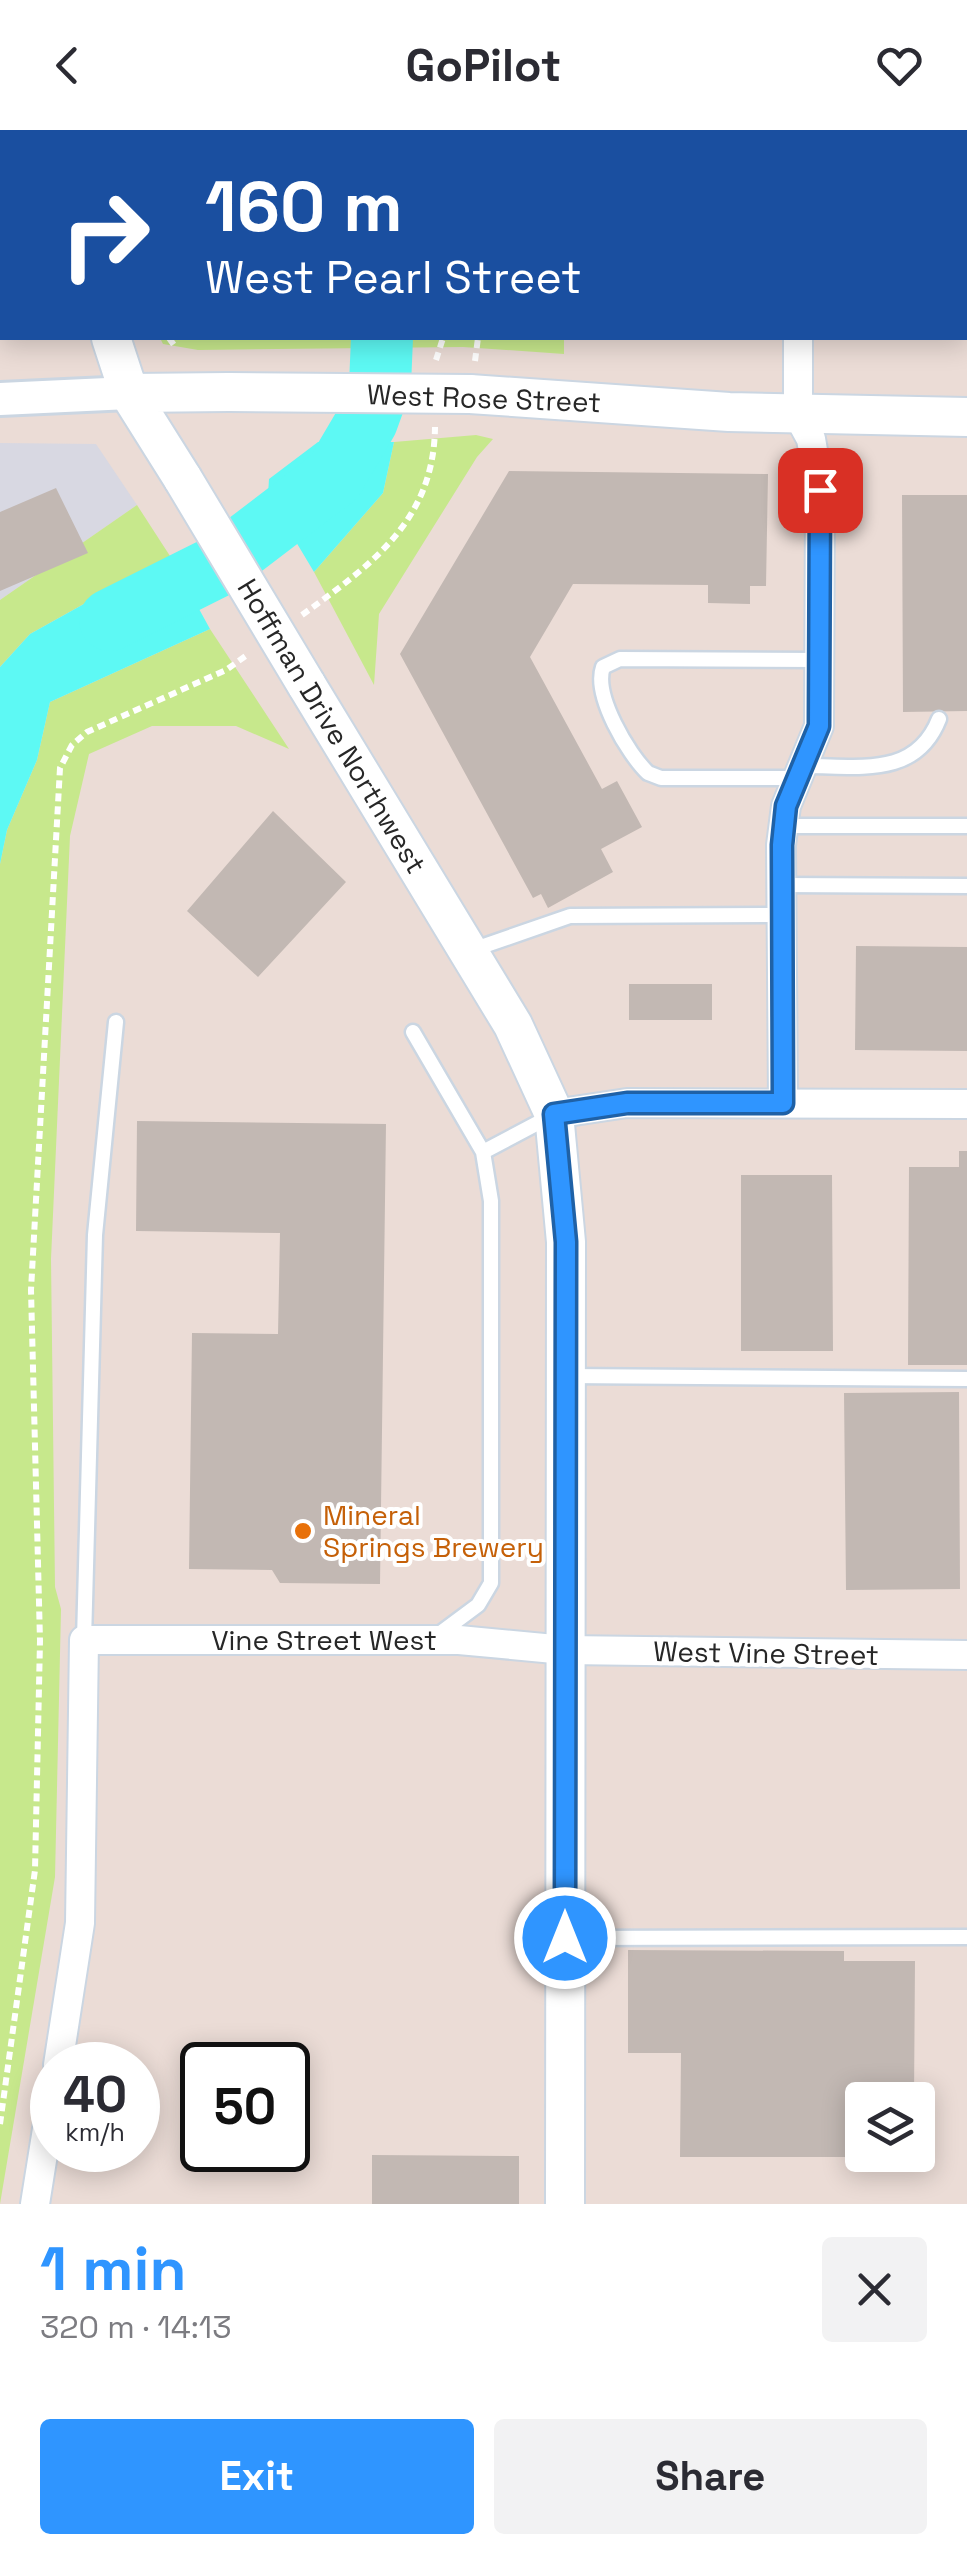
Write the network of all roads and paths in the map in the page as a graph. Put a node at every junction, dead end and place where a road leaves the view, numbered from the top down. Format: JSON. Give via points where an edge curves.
{"nodes":[{"id":1,"x":112,"y":340,"type":"edge"},
{"id":2,"x":170,"y":340,"type":"edge"},
{"id":3,"x":798,"y":340,"type":"edge"},
{"id":4,"x":176,"y":348,"type":"dead end"},
{"id":5,"x":128,"y":393,"type":"junction"},
{"id":6,"x":0,"y":399,"type":"edge"},
{"id":7,"x":798,"y":415,"type":"junction"},
{"id":8,"x":967,"y":416,"type":"edge"},
{"id":9,"x":820,"y":660,"type":"junction"},
{"id":10,"x":939,"y":720,"type":"dead end"},
{"id":11,"x":798,"y":772,"type":"junction"},
{"id":12,"x":784,"y":826,"type":"junction"},
{"id":13,"x":967,"y":826,"type":"edge"},
{"id":14,"x":782,"y":885,"type":"junction"},
{"id":15,"x":967,"y":886,"type":"edge"},
{"id":16,"x":782,"y":914,"type":"junction"},
{"id":17,"x":469,"y":951,"type":"junction"},
{"id":18,"x":116,"y":1022,"type":"dead end"},
{"id":19,"x":413,"y":1032,"type":"dead end"},
{"id":20,"x":783,"y":1103,"type":"junction"},
{"id":21,"x":967,"y":1104,"type":"edge"},
{"id":22,"x":554,"y":1114,"type":"junction"},
{"id":23,"x":483,"y":1152,"type":"junction"},
{"id":24,"x":566,"y":1376,"type":"junction"},
{"id":25,"x":967,"y":1379,"type":"edge"},
{"id":26,"x":84,"y":1640,"type":"junction"},
{"id":27,"x":430,"y":1640,"type":"junction"},
{"id":28,"x":565,"y":1650,"type":"junction"},
{"id":29,"x":967,"y":1655,"type":"edge"},
{"id":30,"x":967,"y":1937,"type":"edge"},
{"id":31,"x":565,"y":1938,"type":"junction"},
{"id":32,"x":62,"y":2042,"type":"edge"},
{"id":33,"x":40,"y":2172,"type":"edge"},
{"id":34,"x":35,"y":2204,"type":"edge"},
{"id":35,"x":565,"y":2204,"type":"edge"}],
"edges":[{"from":1,"to":5,"type":"main road","name":"Hoffman Drive Northwest"},
{"from":2,"to":4,"type":"path"},
{"from":3,"to":7,"type":"street"},
{"from":5,"to":6,"type":"street","name":"West Rose Street"},
{"from":5,"to":7,"type":"main road","name":"West Rose Street","bridge":true,"via":[[470,394]]},
{"from":5,"to":17,"type":"main road","name":"Hoffman Drive Northwest","bridge":true},
{"from":7,"to":8,"type":"main road","name":"West Rose Street"},
{"from":7,"to":9,"type":"street","via":[[811,439],[820,490]]},
{"from":9,"to":11,"type":"street","via":[[819,726]]},
{"from":9,"to":11,"type":"lane","via":[[620,660],[600,676],[604,698],[648,773],[661,778]]},
{"from":10,"to":11,"type":"lane","via":[[919,753],[900,762]]},
{"from":11,"to":12,"type":"street"},
{"from":12,"to":13,"type":"lane"},
{"from":12,"to":14,"type":"street"},
{"from":14,"to":15,"type":"lane"},
{"from":14,"to":16,"type":"street"},
{"from":16,"to":17,"type":"lane","via":[[570,916]]},
{"from":16,"to":20,"type":"street"},
{"from":17,"to":22,"type":"main road","name":"Hoffman Drive Northwest"},
{"from":18,"to":26,"type":"lane","via":[[96,1235]]},
{"from":19,"to":23,"type":"lane"},
{"from":20,"to":21,"type":"street"},
{"from":20,"to":22,"type":"street","via":[[627,1103]]},
{"from":22,"to":23,"type":"lane"},
{"from":22,"to":24,"type":"main road","name":"Hoffman Drive Northwest","via":[[566,1242]]},
{"from":23,"to":27,"type":"lane","via":[[491,1200],[491,1583],[478,1605]]},
{"from":24,"to":25,"type":"lane"},
{"from":24,"to":28,"type":"main road","name":"Hoffman Drive Northwest"},
{"from":26,"to":27,"type":"street","name":"Vine Street West"},
{"from":26,"to":32,"type":"street","via":[[80,1923]]},
{"from":27,"to":28,"type":"street","name":"Vine Street West"},
{"from":28,"to":29,"type":"street","name":"West Vine Street"},
{"from":28,"to":31,"type":"main road","name":"Hoffman Drive Northwest"},
{"from":30,"to":31,"type":"lane"},
{"from":31,"to":35,"type":"main road","name":"Hoffman Drive Northwest"},
{"from":33,"to":34,"type":"street"}]}
